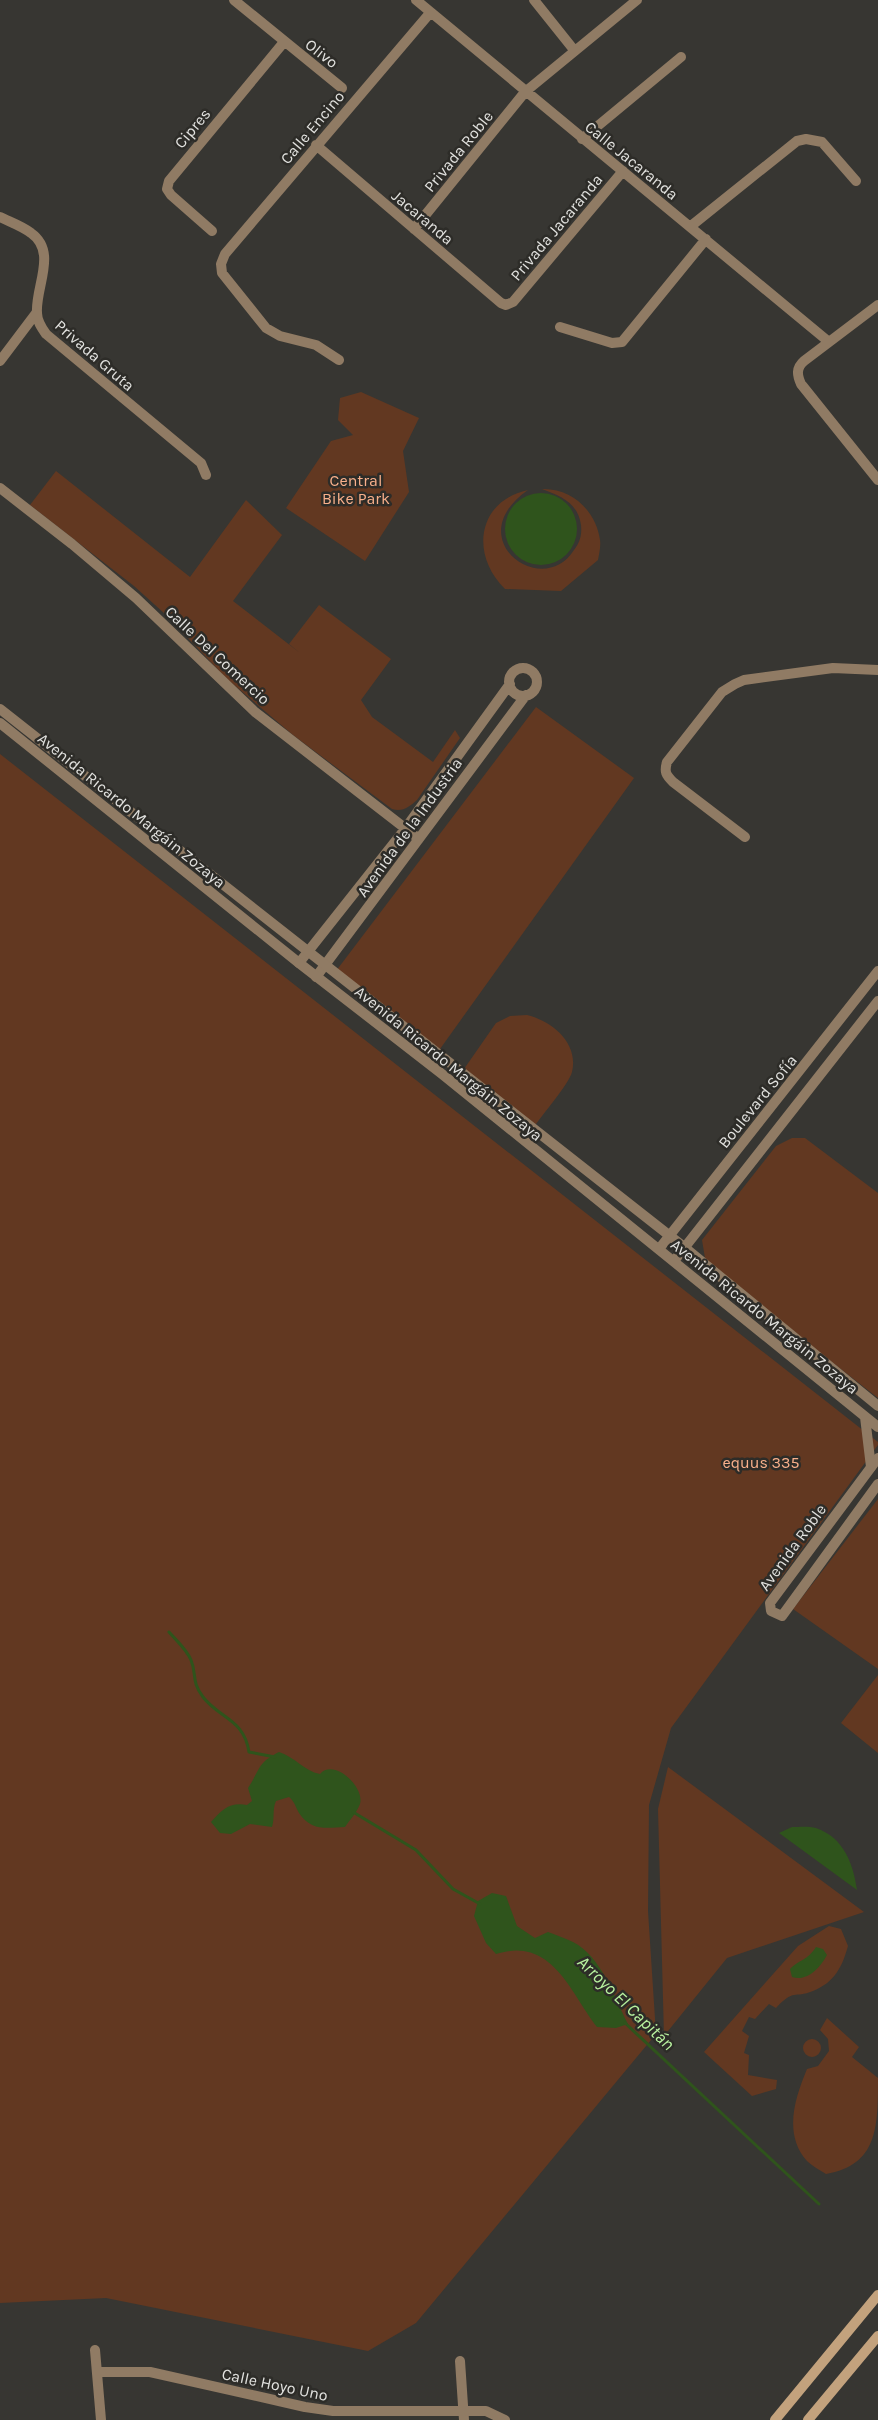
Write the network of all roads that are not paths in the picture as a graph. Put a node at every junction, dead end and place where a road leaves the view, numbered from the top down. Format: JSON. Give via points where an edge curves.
{"nodes":[{"id":1,"x":234,"y":0,"type":"edge"},
{"id":2,"x":416,"y":0,"type":"edge"},
{"id":3,"x":534,"y":0,"type":"edge"},
{"id":4,"x":637,"y":0,"type":"edge"},
{"id":5,"x":430,"y":13,"type":"junction"},
{"id":6,"x":284,"y":42,"type":"junction"},
{"id":7,"x":574,"y":50,"type":"junction"},
{"id":8,"x":681,"y":57,"type":"dead end"},
{"id":9,"x":342,"y":88,"type":"dead end"},
{"id":10,"x":525,"y":92,"type":"junction"},
{"id":11,"x":582,"y":139,"type":"junction"},
{"id":12,"x":316,"y":146,"type":"junction"},
{"id":13,"x":623,"y":171,"type":"junction"},
{"id":14,"x":856,"y":181,"type":"dead end"},
{"id":15,"x":0,"y":217,"type":"edge"},
{"id":16,"x":691,"y":226,"type":"junction"},
{"id":17,"x":414,"y":229,"type":"junction"},
{"id":18,"x":212,"y":231,"type":"dead end"},
{"id":19,"x":706,"y":239,"type":"junction"},
{"id":20,"x":513,"y":302,"type":"joint"},
{"id":21,"x":878,"y":305,"type":"edge"},
{"id":22,"x":37,"y":312,"type":"junction"},
{"id":23,"x":560,"y":327,"type":"dead end"},
{"id":24,"x":829,"y":342,"type":"junction"},
{"id":25,"x":339,"y":360,"type":"dead end"},
{"id":26,"x":0,"y":361,"type":"edge"},
{"id":27,"x":206,"y":475,"type":"dead end"},
{"id":28,"x":878,"y":480,"type":"edge"},
{"id":29,"x":0,"y":488,"type":"edge"},
{"id":30,"x":878,"y":670,"type":"edge"},
{"id":31,"x":510,"y":684,"type":"junction"},
{"id":32,"x":526,"y":696,"type":"junction"},
{"id":33,"x":0,"y":709,"type":"edge"},
{"id":34,"x":0,"y":723,"type":"edge"},
{"id":35,"x":405,"y":829,"type":"junction"},
{"id":36,"x":745,"y":837,"type":"dead end"},
{"id":37,"x":419,"y":839,"type":"junction"},
{"id":38,"x":308,"y":951,"type":"junction"},
{"id":39,"x":299,"y":963,"type":"junction"},
{"id":40,"x":326,"y":965,"type":"junction"},
{"id":41,"x":878,"y":971,"type":"edge"},
{"id":42,"x":316,"y":977,"type":"junction"},
{"id":43,"x":878,"y":1000,"type":"edge"},
{"id":44,"x":669,"y":1236,"type":"junction"},
{"id":45,"x":684,"y":1247,"type":"junction"},
{"id":46,"x":658,"y":1248,"type":"junction"},
{"id":47,"x":674,"y":1261,"type":"junction"},
{"id":48,"x":878,"y":1406,"type":"edge"},
{"id":49,"x":865,"y":1417,"type":"junction"},
{"id":50,"x":878,"y":1427,"type":"edge"},
{"id":51,"x":878,"y":1458,"type":"edge"},
{"id":52,"x":871,"y":1467,"type":"junction"},
{"id":53,"x":878,"y":1484,"type":"edge"},
{"id":54,"x":812,"y":1546,"type":"junction"},
{"id":55,"x":825,"y":1556,"type":"junction"},
{"id":56,"x":878,"y":2295,"type":"edge"},
{"id":57,"x":878,"y":2336,"type":"edge"},
{"id":58,"x":95,"y":2350,"type":"dead end"},
{"id":59,"x":460,"y":2361,"type":"dead end"},
{"id":60,"x":98,"y":2372,"type":"junction"},
{"id":61,"x":463,"y":2415,"type":"edge"},
{"id":62,"x":101,"y":2420,"type":"edge"},
{"id":63,"x":505,"y":2420,"type":"edge"},
{"id":64,"x":775,"y":2420,"type":"edge"},
{"id":65,"x":808,"y":2420,"type":"edge"}],
"edges":[{"from":1,"to":6,"type":"street","name":"Olivo"},
{"from":2,"to":5,"type":"street","name":"Calle Jacaranda"},
{"from":3,"to":7,"type":"street"},
{"from":4,"to":7,"type":"street","name":"Privada Roble"},
{"from":5,"to":10,"type":"street","name":"Calle Jacaranda"},
{"from":5,"to":12,"type":"street","name":"Calle Encino"},
{"from":6,"to":9,"type":"street","name":"Olivo"},
{"from":6,"to":18,"type":"street","name":"Cipres","via":[[169,182],[167,189],[171,195]]},
{"from":7,"to":10,"type":"street","name":"Privada Roble"},
{"from":8,"to":11,"type":"street"},
{"from":10,"to":11,"type":"street","name":"Calle Jacaranda"},
{"from":10,"to":17,"type":"street","name":"Privada Roble"},
{"from":11,"to":13,"type":"street","name":"Calle Jacaranda"},
{"from":12,"to":17,"type":"street","name":"Jacaranda"},
{"from":12,"to":25,"type":"street","name":"Calle Encino","via":[[225,254],[221,264],[222,273],[229,283],[266,328],[280,336],[316,345]]},
{"from":13,"to":16,"type":"street","name":"Calle Jacaranda"},
{"from":13,"to":20,"type":"street","name":"Privada Jacaranda"},
{"from":14,"to":16,"type":"street","via":[[822,142],[797,141]]},
{"from":15,"to":22,"type":"street","name":"Privada Gruta","via":[[31,233],[44,250]]},
{"from":16,"to":19,"type":"street","name":"Calle Jacaranda"},
{"from":17,"to":20,"type":"street","name":"Jacaranda","via":[[500,302],[506,305]]},
{"from":19,"to":23,"type":"street","via":[[622,342],[612,343]]},
{"from":19,"to":24,"type":"street","name":"Calle Jacaranda"},
{"from":21,"to":24,"type":"street"},
{"from":22,"to":26,"type":"street"},
{"from":22,"to":27,"type":"street","name":"Privada Gruta","via":[[46,334],[201,463]]},
{"from":24,"to":28,"type":"street","via":[[800,365],[798,379]]},
{"from":29,"to":35,"type":"street","name":"Calle Del Comercio","via":[[136,598],[255,712]]},
{"from":30,"to":36,"type":"street","via":[[833,668],[744,680],[722,692],[667,762],[665,769],[673,782]]},
{"from":31,"to":32,"type":"street","via":[[515,693]]},
{"from":31,"to":32,"type":"street","via":[[516,670],[532,670],[537,685]]},
{"from":31,"to":35,"type":"street","name":"Avenida de la Industria"},
{"from":32,"to":37,"type":"street","name":"Avenida de la Industria"},
{"from":33,"to":38,"type":"street","name":"Avenida Ricardo Margáin Zozaya"},
{"from":34,"to":39,"type":"street","name":"Avenida Ricardo Margáin Zozaya"},
{"from":35,"to":37,"type":"street","name":"Calle Del Comercio"},
{"from":35,"to":38,"type":"street","name":"Avenida de la Industria"},
{"from":37,"to":40,"type":"street","name":"Avenida de la Industria"},
{"from":38,"to":39,"type":"street","name":"Avenida de la Industria"},
{"from":38,"to":40,"type":"street","name":"Avenida Ricardo Margáin Zozaya"},
{"from":39,"to":42,"type":"street","name":"Avenida Ricardo Margáin Zozaya"},
{"from":40,"to":42,"type":"street","name":"Avenida de la Industria"},
{"from":40,"to":44,"type":"street","name":"Avenida Ricardo Margáin Zozaya"},
{"from":41,"to":44,"type":"street","name":"Boulevard Sofía"},
{"from":42,"to":46,"type":"street","name":"Avenida Ricardo Margáin Zozaya"},
{"from":43,"to":45,"type":"street","name":"Boulevard Sofía"},
{"from":44,"to":45,"type":"street","name":"Avenida Ricardo Margáin Zozaya"},
{"from":44,"to":46,"type":"street","name":"Boulevard Sofía"},
{"from":45,"to":47,"type":"street","name":"Boulevard Sofía"},
{"from":45,"to":48,"type":"street","name":"Avenida Ricardo Margáin Zozaya"},
{"from":46,"to":47,"type":"street","name":"Avenida Ricardo Margáin Zozaya"},
{"from":47,"to":49,"type":"street","name":"Avenida Ricardo Margáin Zozaya"},
{"from":49,"to":50,"type":"street","name":"Avenida Ricardo Margáin Zozaya"},
{"from":49,"to":52,"type":"street"},
{"from":51,"to":52,"type":"street","name":"Avenida Roble"},
{"from":52,"to":54,"type":"street","name":"Avenida Roble"},
{"from":53,"to":55,"type":"street","name":"Avenida Roble"},
{"from":54,"to":55,"type":"street"},
{"from":54,"to":55,"type":"street","name":"Avenida Roble","via":[[770,1603],[771,1611],[776,1615],[782,1616]]},
{"from":56,"to":64,"type":"main road"},
{"from":57,"to":65,"type":"main road"},
{"from":58,"to":60,"type":"street"},
{"from":59,"to":61,"type":"street"},
{"from":60,"to":61,"type":"street","name":"Calle Hoyo Uno","via":[[150,2372],[328,2411]]},
{"from":60,"to":62,"type":"street"},
{"from":61,"to":63,"type":"street","name":"Calle Hoyo Uno","via":[[486,2411]]}]}
